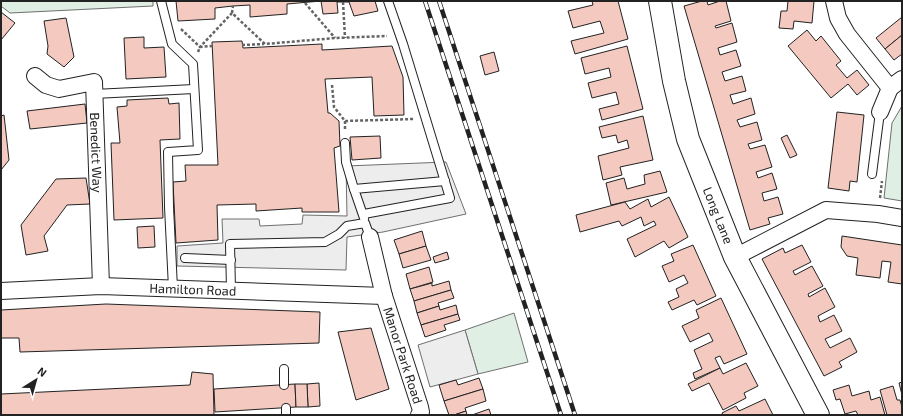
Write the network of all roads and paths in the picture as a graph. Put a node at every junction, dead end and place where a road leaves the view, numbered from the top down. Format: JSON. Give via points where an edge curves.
{"nodes":[{"id":1,"x":161,"y":1,"type":"edge"},
{"id":2,"x":388,"y":1,"type":"edge"},
{"id":3,"x":660,"y":1,"type":"edge"},
{"id":4,"x":834,"y":1,"type":"edge"},
{"id":5,"x":343,"y":2,"type":"edge"},
{"id":6,"x":304,"y":3,"type":"dead end"},
{"id":7,"x":233,"y":6,"type":"dead end"},
{"id":8,"x":232,"y":13,"type":"junction"},
{"id":9,"x":178,"y":25,"type":"dead end"},
{"id":10,"x":400,"y":36,"type":"junction"},
{"id":11,"x":335,"y":38,"type":"junction"},
{"id":12,"x":345,"y":38,"type":"junction"},
{"id":13,"x":242,"y":44,"type":"dead end"},
{"id":14,"x":265,"y":44,"type":"junction"},
{"id":15,"x":35,"y":76,"type":"dead end"},
{"id":16,"x":896,"y":84,"type":"edge"},
{"id":17,"x":332,"y":85,"type":"dead end"},
{"id":18,"x":194,"y":89,"type":"junction"},
{"id":19,"x":94,"y":94,"type":"junction"},
{"id":20,"x":880,"y":112,"type":"joint"},
{"id":21,"x":426,"y":118,"type":"junction"},
{"id":22,"x":346,"y":143,"type":"dead end"},
{"id":23,"x":872,"y":174,"type":"dead end"},
{"id":24,"x":445,"y":181,"type":"junction"},
{"id":25,"x":354,"y":189,"type":"junction"},
{"id":26,"x":364,"y":214,"type":"junction"},
{"id":27,"x":902,"y":218,"type":"edge"},
{"id":28,"x":368,"y":230,"type":"junction"},
{"id":29,"x":735,"y":257,"type":"junction"},
{"id":30,"x":184,"y":258,"type":"dead end"},
{"id":31,"x":231,"y":260,"type":"junction"},
{"id":32,"x":101,"y":286,"type":"junction"},
{"id":33,"x":173,"y":288,"type":"junction"},
{"id":34,"x":231,"y":290,"type":"junction"},
{"id":35,"x":1,"y":292,"type":"edge"},
{"id":36,"x":384,"y":296,"type":"junction"},
{"id":37,"x":284,"y":370,"type":"dead end"},
{"id":38,"x":284,"y":385,"type":"dead end"},
{"id":39,"x":420,"y":415,"type":"edge"},
{"id":40,"x":818,"y":415,"type":"edge"}],
"edges":[{"from":1,"to":18,"type":"lane","via":[[172,44],[193,64]]},
{"from":2,"to":10,"type":"lane"},
{"from":3,"to":29,"type":"street","name":"Long Lane","via":[[674,81],[688,139]]},
{"from":4,"to":16,"type":"street","via":[[838,18],[847,34]]},
{"from":5,"to":12,"type":"path"},
{"from":6,"to":11,"type":"path"},
{"from":7,"to":8,"type":"path"},
{"from":8,"to":9,"type":"path","via":[[200,47]]},
{"from":8,"to":14,"type":"path"},
{"from":10,"to":12,"type":"path"},
{"from":10,"to":21,"type":"lane"},
{"from":11,"to":12,"type":"path"},
{"from":11,"to":14,"type":"path"},
{"from":13,"to":14,"type":"path"},
{"from":15,"to":19,"type":"street","name":"Benedict Way","via":[[46,85],[59,89],[94,82]]},
{"from":16,"to":20,"type":"street"},
{"from":17,"to":21,"type":"path","via":[[334,107],[345,121]]},
{"from":18,"to":19,"type":"lane"},
{"from":18,"to":33,"type":"lane","via":[[198,150],[168,152],[168,207]]},
{"from":19,"to":32,"type":"street","name":"Benedict Way"},
{"from":20,"to":23,"type":"lane"},
{"from":21,"to":24,"type":"lane"},
{"from":22,"to":25,"type":"lane","via":[[346,162]]},
{"from":24,"to":25,"type":"lane"},
{"from":24,"to":26,"type":"lane","via":[[450,198]]},
{"from":25,"to":26,"type":"lane"},
{"from":26,"to":28,"type":"lane"},
{"from":27,"to":29,"type":"street","via":[[826,210]]},
{"from":28,"to":31,"type":"lane","via":[[347,226],[325,242],[230,244]]},
{"from":28,"to":36,"type":"street","name":"Manor Park Road"},
{"from":29,"to":40,"type":"street","name":"Long Lane"},
{"from":30,"to":31,"type":"lane"},
{"from":31,"to":34,"type":"lane"},
{"from":32,"to":33,"type":"street","name":"Hamilton Road"},
{"from":32,"to":35,"type":"street","name":"Hamilton Road"},
{"from":33,"to":34,"type":"street","name":"Hamilton Road"},
{"from":34,"to":36,"type":"street","name":"Hamilton Road"},
{"from":36,"to":39,"type":"street","name":"Manor Park Road","via":[[420,407]]},
{"from":37,"to":38,"type":"lane"}]}
